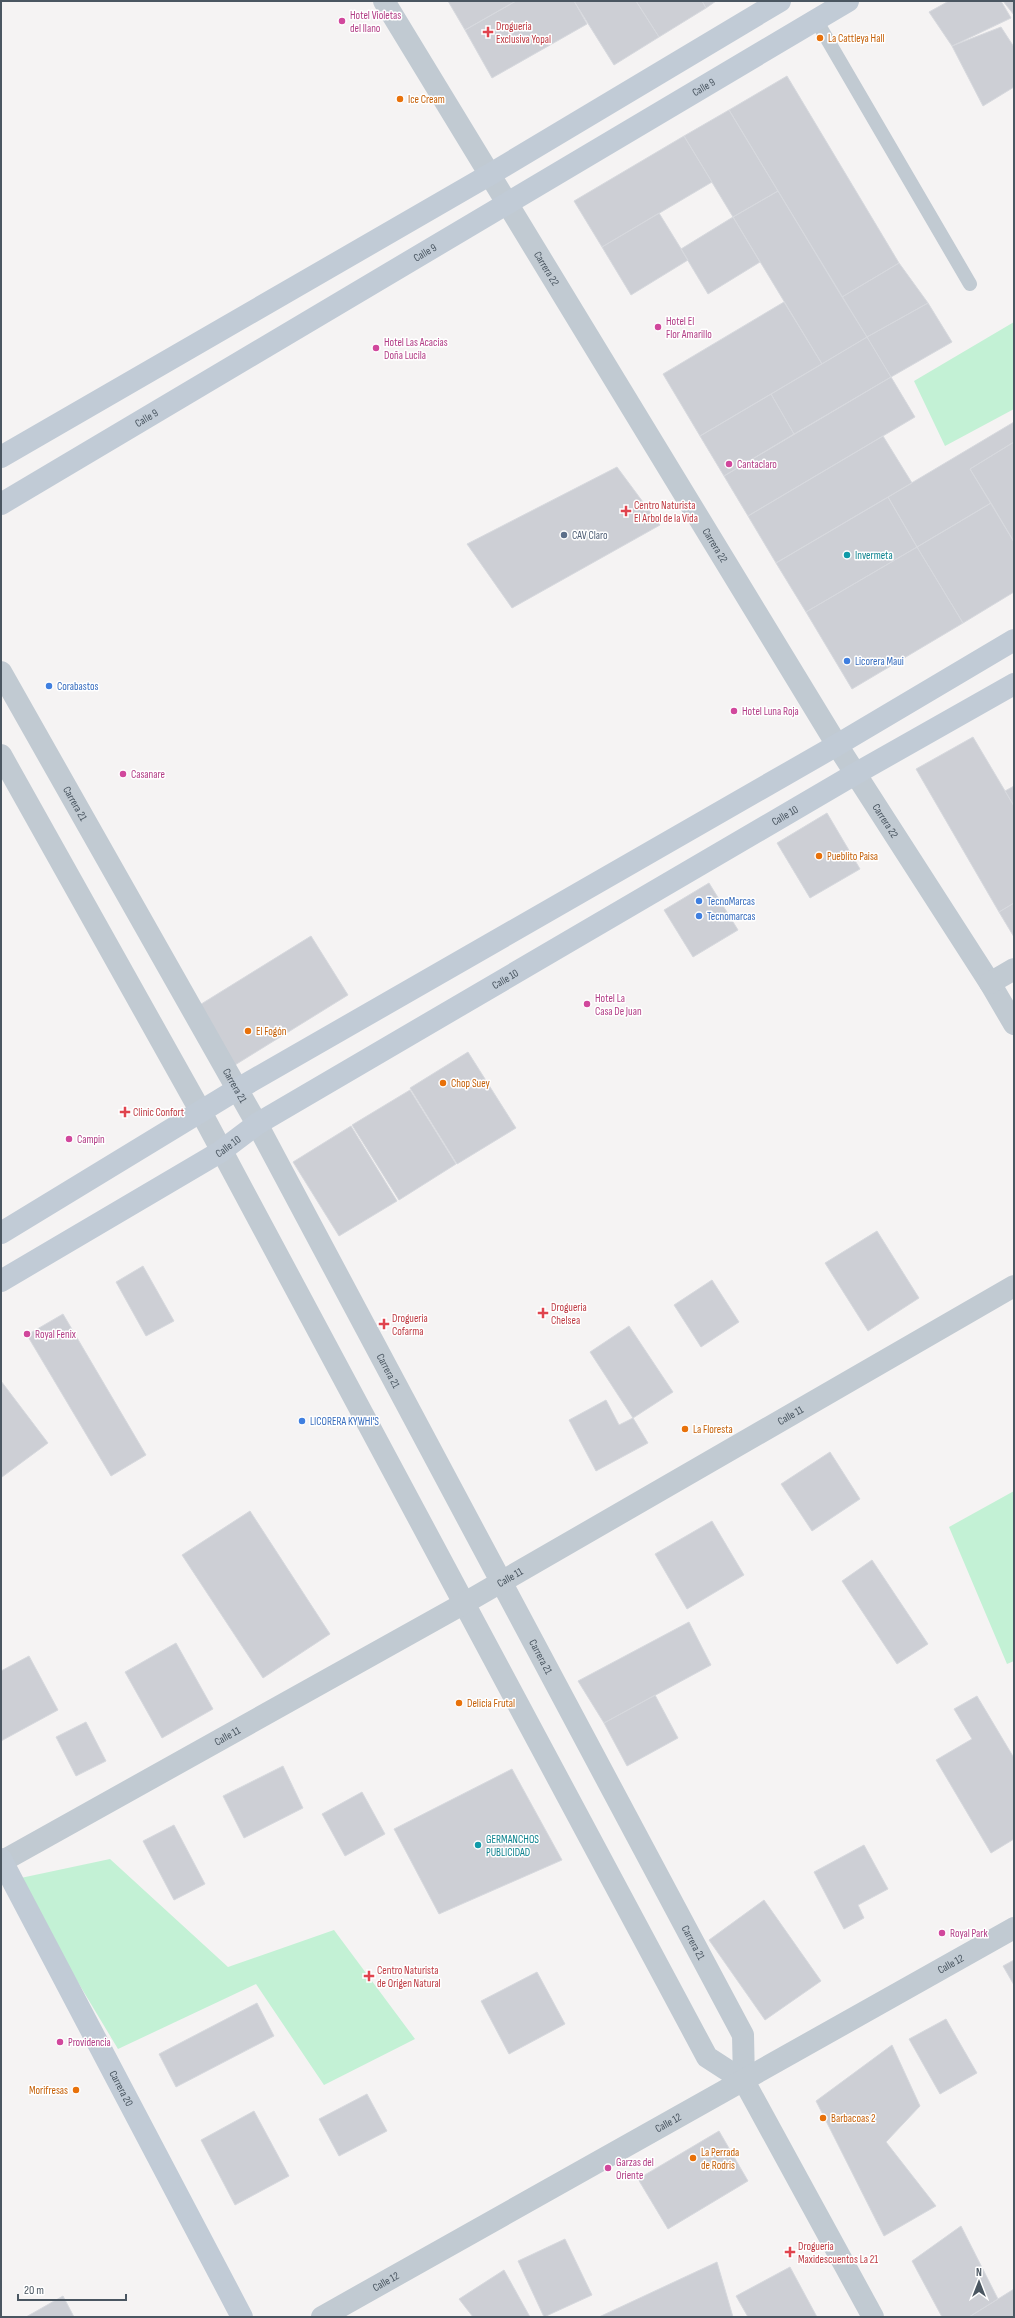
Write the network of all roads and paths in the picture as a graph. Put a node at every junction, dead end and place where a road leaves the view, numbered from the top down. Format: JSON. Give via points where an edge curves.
{"nodes":[{"id":1,"x":384,"y":1,"type":"edge"},
{"id":2,"x":780,"y":1,"type":"edge"},
{"id":3,"x":848,"y":1,"type":"edge"},
{"id":4,"x":816,"y":20,"type":"junction"},
{"id":5,"x":489,"y":175,"type":"junction"},
{"id":6,"x":508,"y":204,"type":"junction"},
{"id":7,"x":970,"y":284,"type":"dead end"},
{"id":8,"x":1,"y":457,"type":"edge"},
{"id":9,"x":1,"y":504,"type":"edge"},
{"id":10,"x":1014,"y":640,"type":"edge"},
{"id":11,"x":1,"y":672,"type":"edge"},
{"id":12,"x":1014,"y":684,"type":"edge"},
{"id":13,"x":837,"y":745,"type":"junction"},
{"id":14,"x":1,"y":755,"type":"edge"},
{"id":15,"x":855,"y":774,"type":"junction"},
{"id":16,"x":1014,"y":968,"type":"edge"},
{"id":17,"x":990,"y":983,"type":"junction"},
{"id":18,"x":1014,"y":1024,"type":"edge"},
{"id":19,"x":236,"y":1090,"type":"junction"},
{"id":20,"x":201,"y":1112,"type":"junction"},
{"id":21,"x":257,"y":1124,"type":"junction"},
{"id":22,"x":220,"y":1152,"type":"junction"},
{"id":23,"x":1,"y":1233,"type":"edge"},
{"id":24,"x":1,"y":1281,"type":"edge"},
{"id":25,"x":1014,"y":1286,"type":"edge"},
{"id":26,"x":500,"y":1582,"type":"junction"},
{"id":27,"x":463,"y":1604,"type":"junction"},
{"id":28,"x":1,"y":1860,"type":"edge"},
{"id":29,"x":1014,"y":1928,"type":"edge"},
{"id":30,"x":744,"y":2080,"type":"junction"},
{"id":31,"x":242,"y":2317,"type":"edge"},
{"id":32,"x":322,"y":2317,"type":"edge"},
{"id":33,"x":873,"y":2317,"type":"edge"}],
"edges":[{"from":1,"to":5,"type":"street","name":"Carrera 22"},
{"from":2,"to":5,"type":"main road"},
{"from":3,"to":4,"type":"main road","name":"Calle 9"},
{"from":4,"to":6,"type":"main road","name":"Calle 9"},
{"from":4,"to":7,"type":"lane"},
{"from":5,"to":6,"type":"street","name":"Carrera 22"},
{"from":5,"to":8,"type":"main road"},
{"from":6,"to":9,"type":"main road","name":"Calle 9"},
{"from":6,"to":13,"type":"street","name":"Carrera 22"},
{"from":10,"to":13,"type":"main road"},
{"from":11,"to":19,"type":"street","name":"Carrera 21"},
{"from":12,"to":15,"type":"main road","name":"Calle 10"},
{"from":13,"to":15,"type":"street","name":"Carrera 22"},
{"from":13,"to":19,"type":"main road"},
{"from":14,"to":20,"type":"street","name":"Carrera 21"},
{"from":15,"to":17,"type":"street","name":"Carrera 22"},
{"from":15,"to":21,"type":"main road","name":"Calle 10"},
{"from":16,"to":17,"type":"street"},
{"from":17,"to":18,"type":"street","name":"Carrera 22"},
{"from":19,"to":20,"type":"main road"},
{"from":19,"to":21,"type":"street","name":"Carrera 21"},
{"from":20,"to":22,"type":"street","name":"Carrera 21"},
{"from":20,"to":23,"type":"main road"},
{"from":21,"to":22,"type":"main road","name":"Calle 10"},
{"from":21,"to":26,"type":"street","name":"Carrera 21"},
{"from":22,"to":24,"type":"main road","name":"Calle 10"},
{"from":22,"to":27,"type":"street","name":"Carrera 21"},
{"from":25,"to":26,"type":"street","name":"Calle 11"},
{"from":26,"to":27,"type":"street","name":"Calle 11"},
{"from":26,"to":30,"type":"street","name":"Carrera 21","via":[[743,2035]]},
{"from":27,"to":28,"type":"street","name":"Calle 11"},
{"from":27,"to":30,"type":"street","name":"Carrera 21","via":[[707,2057]]},
{"from":28,"to":31,"type":"main road","name":"Carrera 20"},
{"from":29,"to":30,"type":"street","name":"Calle 12"},
{"from":30,"to":32,"type":"street","name":"Calle 12"},
{"from":30,"to":33,"type":"street","name":"Carrera 21"}]}
